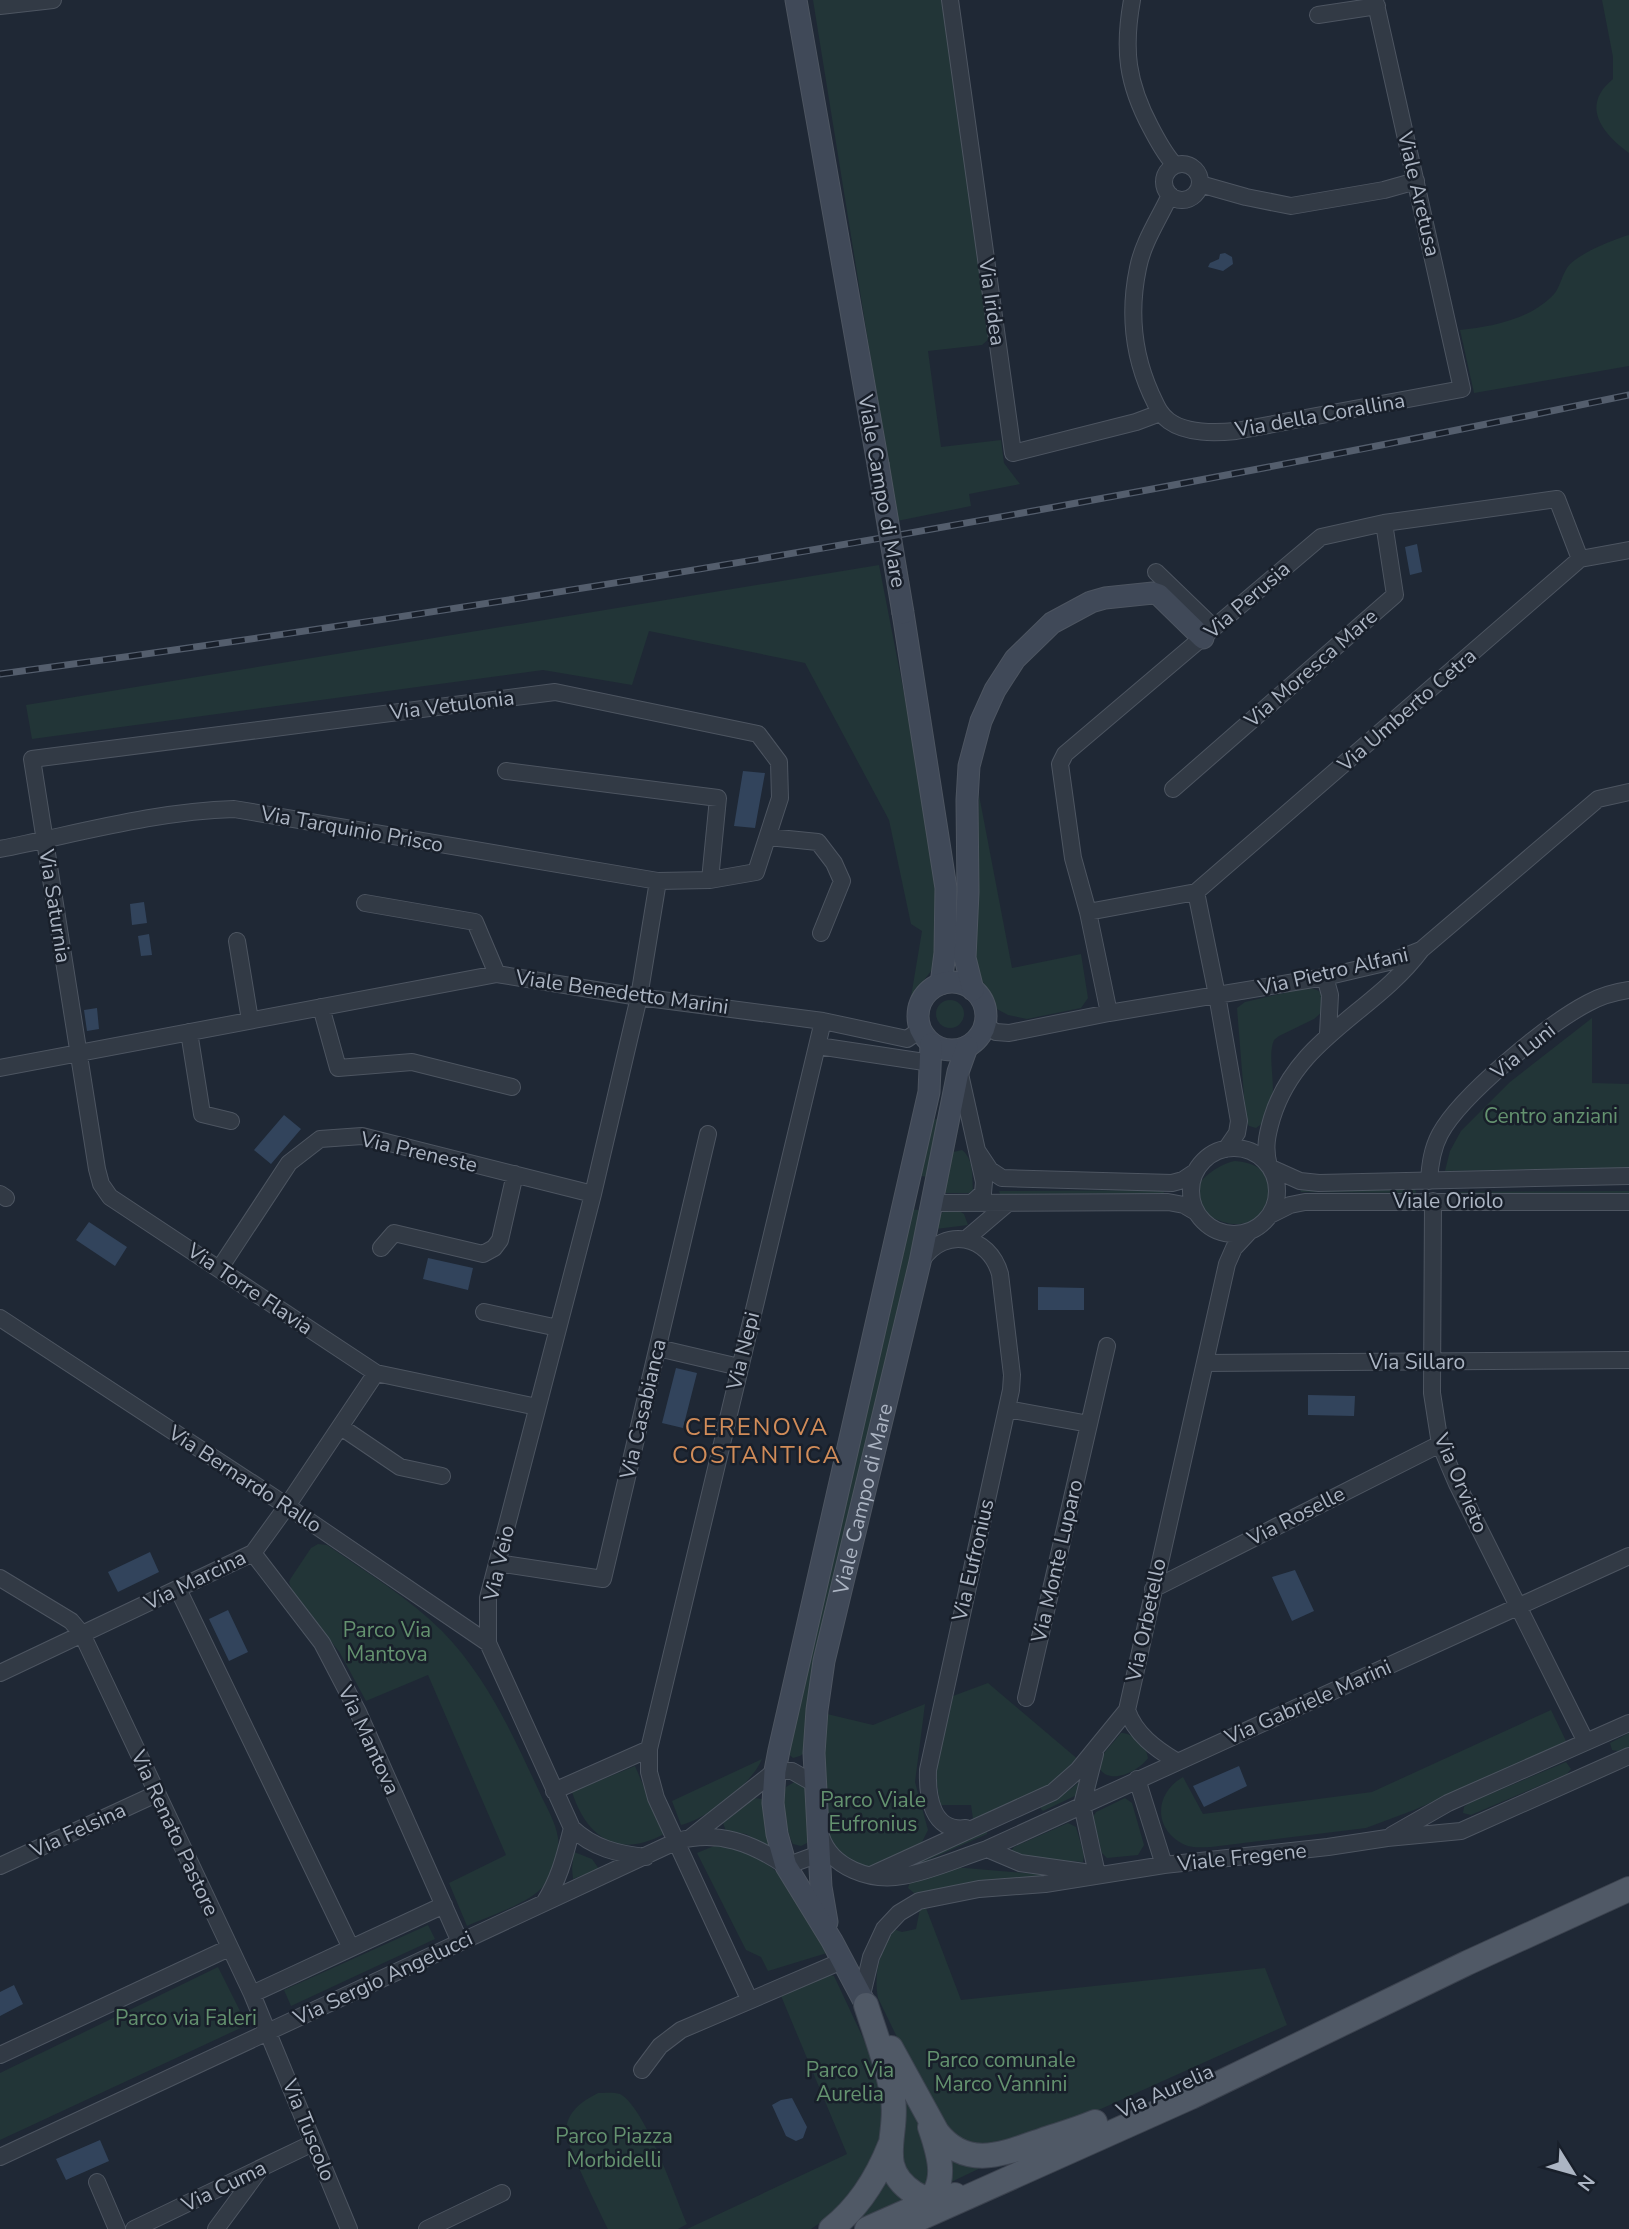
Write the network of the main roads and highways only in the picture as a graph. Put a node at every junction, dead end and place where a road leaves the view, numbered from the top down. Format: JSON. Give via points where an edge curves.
{"nodes":[{"id":1,"x":1629,"y":1889,"type":"edge"},
{"id":2,"x":1467,"y":1964,"type":"junction"},
{"id":3,"x":1191,"y":2097,"type":"junction"},
{"id":4,"x":1114,"y":2114,"type":"junction"},
{"id":5,"x":928,"y":2119,"type":"junction"},
{"id":6,"x":890,"y":2144,"type":"junction"},
{"id":7,"x":931,"y":2201,"type":"junction"},
{"id":8,"x":831,"y":2229,"type":"edge"},
{"id":9,"x":867,"y":2229,"type":"edge"},
{"id":10,"x":879,"y":2229,"type":"edge"},
{"id":11,"x":895,"y":2229,"type":"edge"}],
"edges":[{"from":1,"to":2,"type":"main road","name":"Via Aurelia"},
{"from":2,"to":3,"type":"main road","name":"Via Aurelia"},
{"from":2,"to":4,"type":"main road","name":"Via Aurelia","via":[[1373,1999]]},
{"from":3,"to":7,"type":"main road","via":[[1127,2117],[952,2196]]},
{"from":3,"to":11,"type":"main road","name":"Via Aurelia"},
{"from":4,"to":5,"type":"main road","via":[[993,2156],[954,2148]]},
{"from":4,"to":7,"type":"main road","name":"Via Aurelia","via":[[959,2183]]},
{"from":5,"to":6,"type":"main road","via":[[864,2000],[894,2099]]},
{"from":5,"to":7,"type":"main road","via":[[940,2165],[939,2184]]},
{"from":6,"to":7,"type":"main road","via":[[896,2175],[911,2191]]},
{"from":6,"to":8,"type":"main road","via":[[867,2192]]},
{"from":7,"to":9,"type":"main road","name":"Via Aurelia"},
{"from":7,"to":10,"type":"main road"}]}
